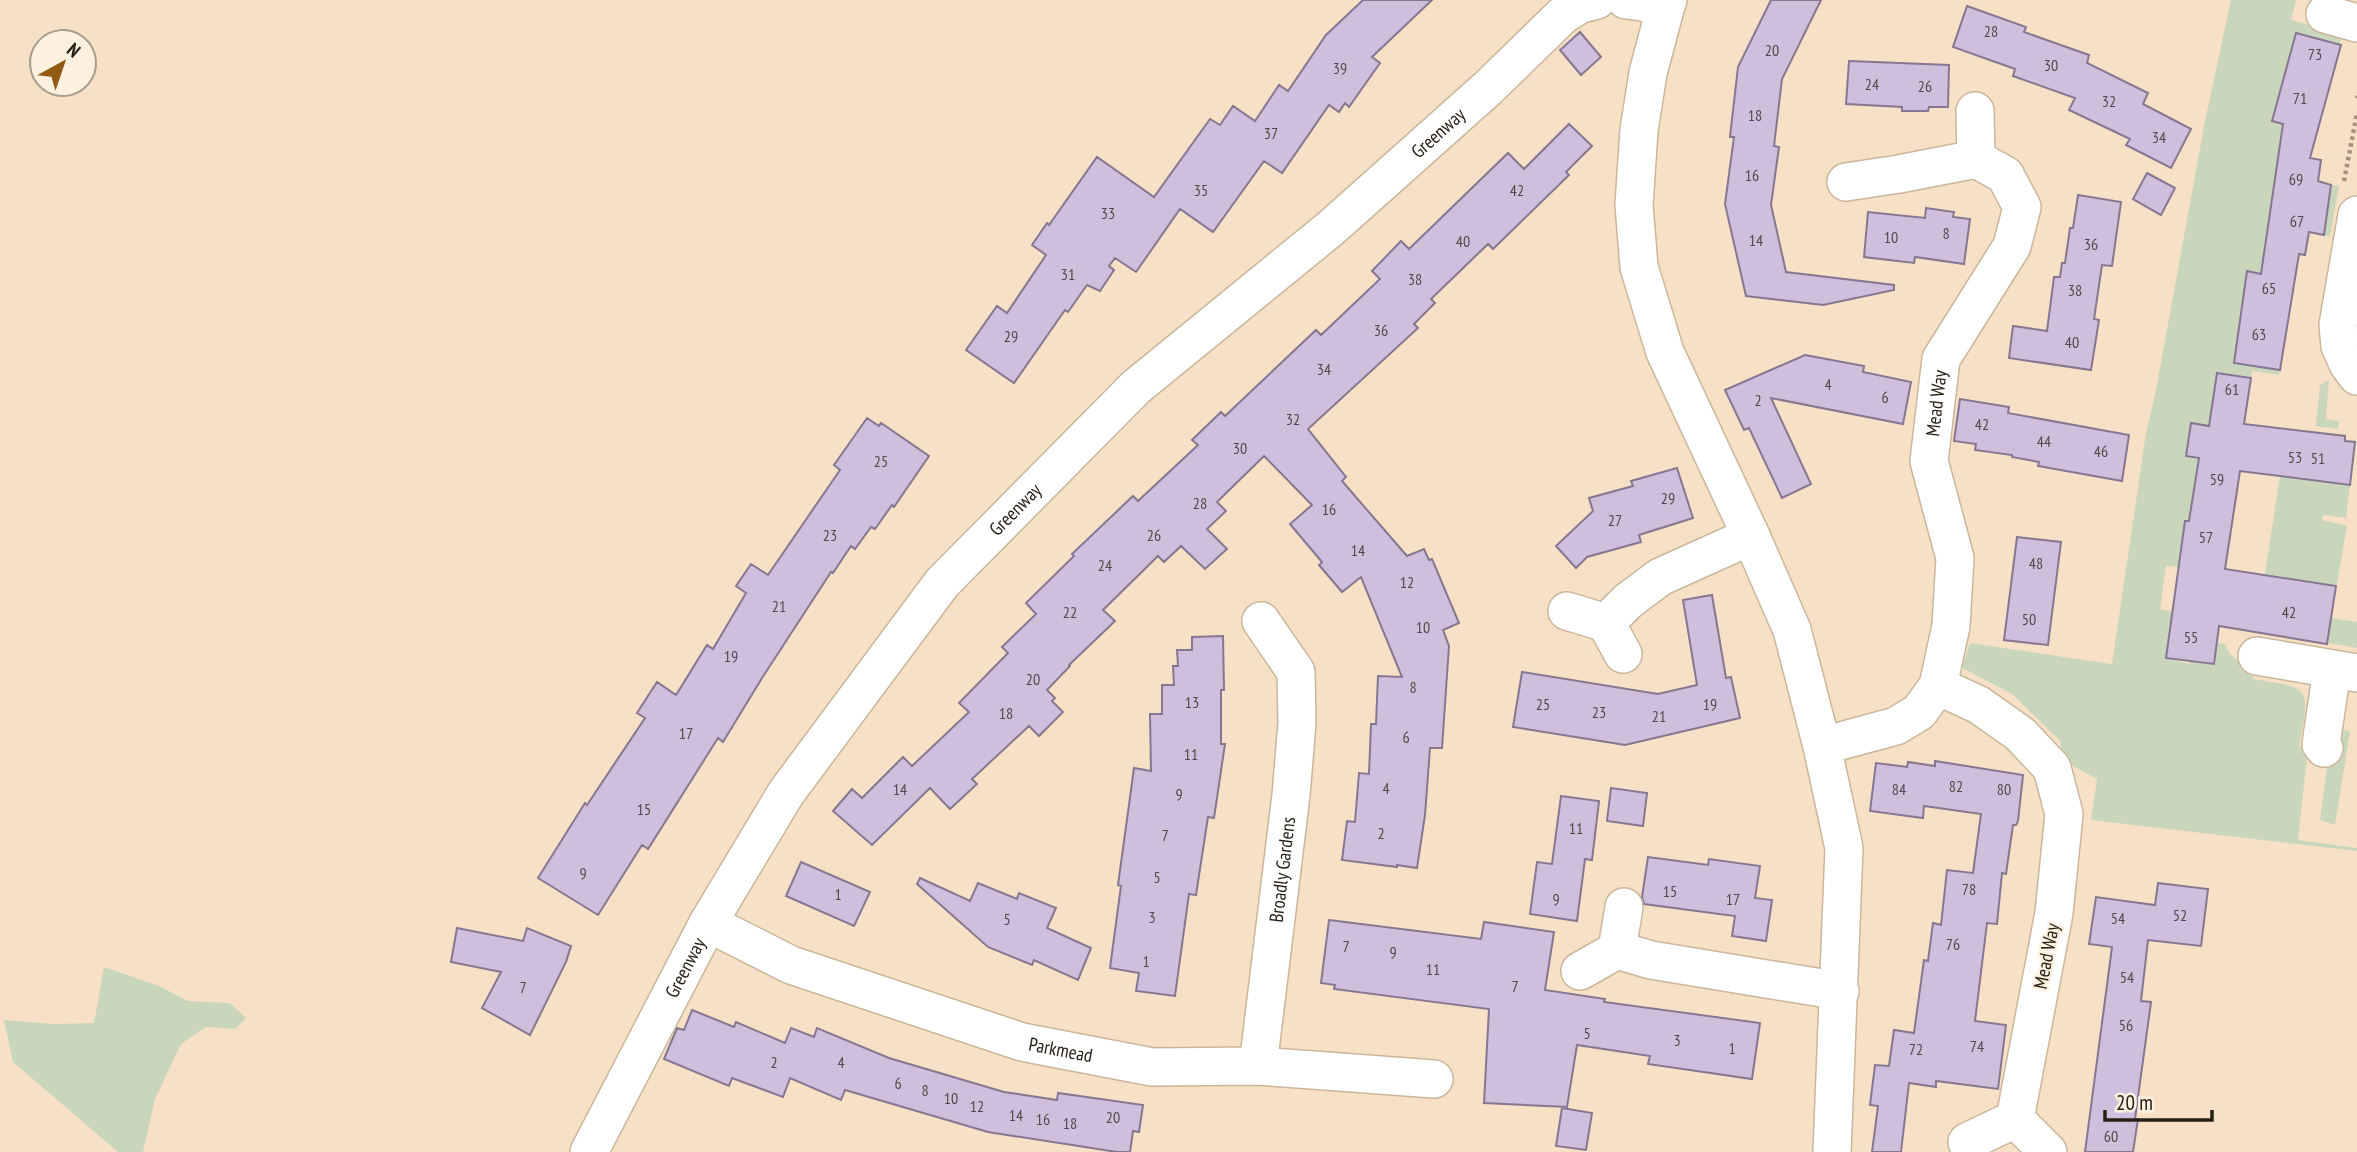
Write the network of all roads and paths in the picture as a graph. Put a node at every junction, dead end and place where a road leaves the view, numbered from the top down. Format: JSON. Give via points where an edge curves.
{"nodes":[{"id":1,"x":1597,"y":0,"type":"edge"},
{"id":2,"x":1626,"y":0,"type":"edge"},
{"id":3,"x":1667,"y":4,"type":"edge"},
{"id":4,"x":1975,"y":111,"type":"dead end"},
{"id":5,"x":1976,"y":159,"type":"junction"},
{"id":6,"x":1846,"y":182,"type":"dead end"},
{"id":7,"x":2357,"y":215,"type":"edge"},
{"id":8,"x":2357,"y":376,"type":"edge"},
{"id":9,"x":1751,"y":536,"type":"junction"},
{"id":10,"x":1567,"y":611,"type":"dead end"},
{"id":11,"x":1261,"y":621,"type":"dead end"},
{"id":12,"x":2257,"y":656,"type":"dead end"},
{"id":13,"x":2344,"y":671,"type":"edge"},
{"id":14,"x":1938,"y":686,"type":"junction"},
{"id":15,"x":1822,"y":746,"type":"junction"},
{"id":16,"x":2324,"y":748,"type":"dead end"},
{"id":17,"x":1624,"y":907,"type":"dead end"},
{"id":18,"x":708,"y":923,"type":"junction"},
{"id":19,"x":1617,"y":950,"type":"junction"},
{"id":20,"x":1580,"y":971,"type":"dead end"},
{"id":21,"x":1840,"y":991,"type":"junction"},
{"id":22,"x":1258,"y":1066,"type":"junction"},
{"id":23,"x":1434,"y":1079,"type":"dead end"},
{"id":24,"x":2015,"y":1119,"type":"junction"},
{"id":25,"x":1967,"y":1142,"type":"dead end"},
{"id":26,"x":589,"y":1152,"type":"edge"},
{"id":27,"x":1832,"y":1152,"type":"edge"},
{"id":28,"x":2048,"y":1152,"type":"edge"}],
"edges":[{"from":1,"to":18,"type":"street","name":"Greenway","via":[[1563,15],[1331,228],[1136,387],[1001,521],[942,583],[793,783]]},
{"from":2,"to":3,"type":"street"},
{"from":3,"to":9,"type":"street","via":[[1648,73],[1639,130],[1634,205],[1639,267],[1665,352]]},
{"from":4,"to":5,"type":"street"},
{"from":5,"to":6,"type":"street"},
{"from":5,"to":14,"type":"street","name":"Mead Way","via":[[2004,175],[2022,207],[2012,246],[1941,359],[1929,461],[1955,558],[1951,626]]},
{"from":7,"to":8,"type":"street","via":[[2338,325],[2340,346]]},
{"from":9,"to":10,"type":"street","via":[[1660,577],[1628,601],[1615,638]]},
{"from":9,"to":15,"type":"street","via":[[1792,630]]},
{"from":11,"to":22,"type":"street","name":"Broadly Gardens","via":[[1307,666]]},
{"from":12,"to":13,"type":"street"},
{"from":13,"to":16,"type":"street","via":[[2321,744]]},
{"from":14,"to":15,"type":"street","name":"Mead Way","via":[[1919,712],[1896,726]]},
{"from":14,"to":24,"type":"street","name":"Mead Way","via":[[1979,705],[2021,734],[2052,768],[2064,814],[2054,913]]},
{"from":15,"to":21,"type":"street","via":[[1844,848]]},
{"from":17,"to":19,"type":"street"},
{"from":18,"to":22,"type":"street","name":"Parkmead","via":[[791,965],[1022,1042],[1152,1068]]},
{"from":18,"to":26,"type":"street","name":"Greenway"},
{"from":19,"to":20,"type":"street"},
{"from":19,"to":21,"type":"street","via":[[1651,960]]},
{"from":21,"to":27,"type":"street"},
{"from":22,"to":23,"type":"street","name":"Parkmead"},
{"from":24,"to":25,"type":"street"},
{"from":24,"to":28,"type":"street"}]}
